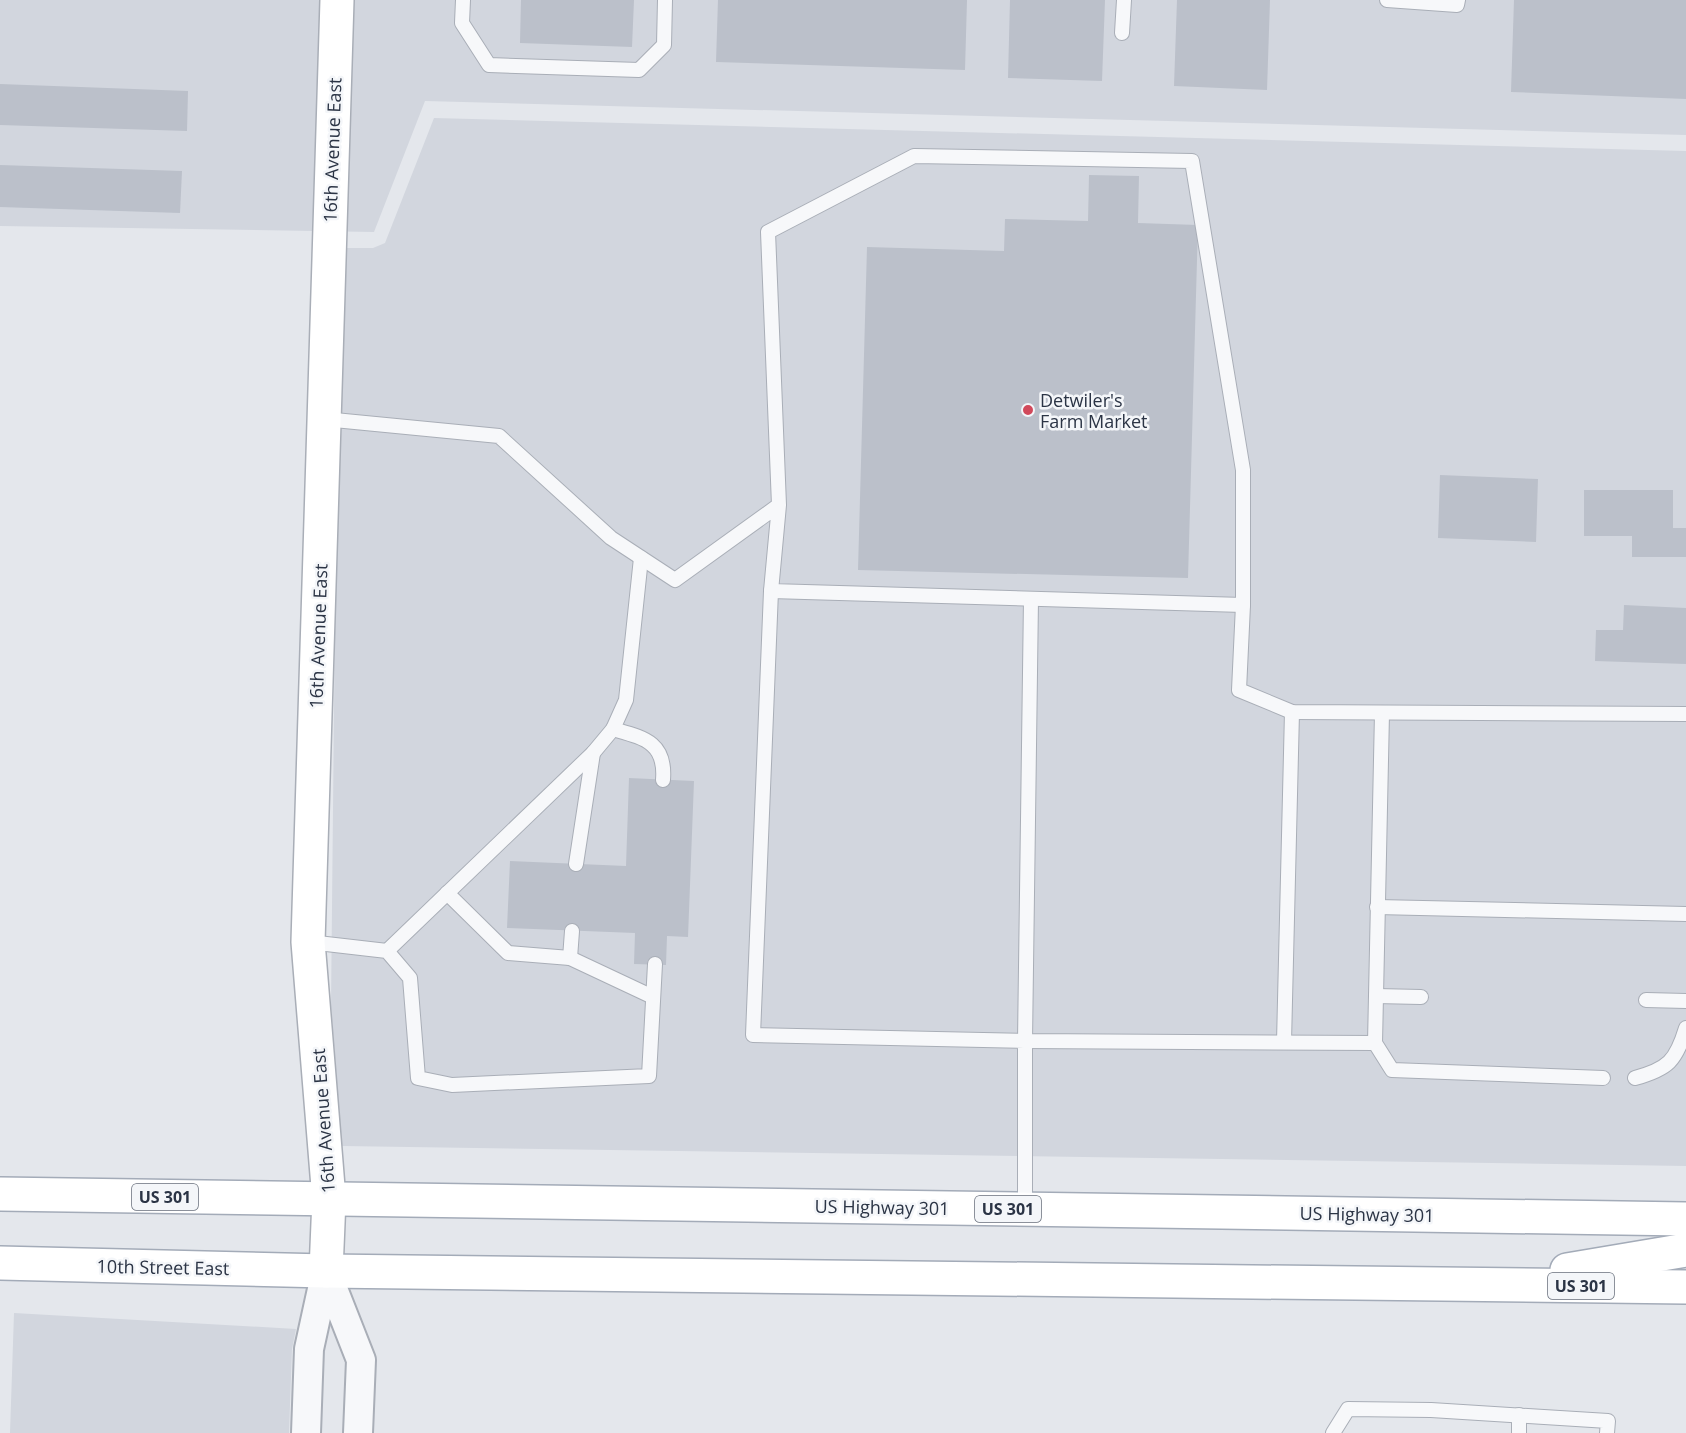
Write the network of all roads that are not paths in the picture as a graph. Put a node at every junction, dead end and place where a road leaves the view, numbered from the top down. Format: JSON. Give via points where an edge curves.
{"nodes":[{"id":1,"x":337,"y":0,"type":"edge"},
{"id":2,"x":463,"y":0,"type":"edge"},
{"id":3,"x":665,"y":0,"type":"edge"},
{"id":4,"x":1124,"y":0,"type":"edge"},
{"id":5,"x":1387,"y":0,"type":"edge"},
{"id":6,"x":1458,"y":0,"type":"edge"},
{"id":7,"x":1122,"y":33,"type":"dead end"},
{"id":8,"x":324,"y":419,"type":"junction"},
{"id":9,"x":779,"y":505,"type":"junction"},
{"id":10,"x":641,"y":558,"type":"junction"},
{"id":11,"x":771,"y":591,"type":"junction"},
{"id":12,"x":1031,"y":599,"type":"junction"},
{"id":13,"x":1243,"y":605,"type":"junction"},
{"id":14,"x":1292,"y":712,"type":"junction"},
{"id":15,"x":1382,"y":713,"type":"junction"},
{"id":16,"x":1686,"y":714,"type":"edge"},
{"id":17,"x":613,"y":729,"type":"junction"},
{"id":18,"x":593,"y":753,"type":"junction"},
{"id":19,"x":663,"y":780,"type":"dead end"},
{"id":20,"x":576,"y":864,"type":"dead end"},
{"id":21,"x":447,"y":892,"type":"junction"},
{"id":22,"x":1377,"y":908,"type":"junction"},
{"id":23,"x":1686,"y":914,"type":"edge"},
{"id":24,"x":572,"y":931,"type":"dead end"},
{"id":25,"x":308,"y":942,"type":"junction"},
{"id":26,"x":387,"y":951,"type":"junction"},
{"id":27,"x":570,"y":958,"type":"junction"},
{"id":28,"x":655,"y":964,"type":"dead end"},
{"id":29,"x":1376,"y":996,"type":"junction"},
{"id":30,"x":653,"y":997,"type":"junction"},
{"id":31,"x":1421,"y":997,"type":"dead end"},
{"id":32,"x":1646,"y":1000,"type":"dead end"},
{"id":33,"x":1686,"y":1001,"type":"edge"},
{"id":34,"x":1686,"y":1028,"type":"edge"},
{"id":35,"x":1025,"y":1041,"type":"junction"},
{"id":36,"x":1284,"y":1042,"type":"junction"},
{"id":37,"x":1375,"y":1042,"type":"junction"},
{"id":38,"x":1603,"y":1078,"type":"dead end"},
{"id":39,"x":1635,"y":1078,"type":"dead end"},
{"id":40,"x":0,"y":1194,"type":"edge"},
{"id":41,"x":329,"y":1199,"type":"junction"},
{"id":42,"x":1025,"y":1209,"type":"junction"},
{"id":43,"x":1686,"y":1219,"type":"edge"},
{"id":44,"x":1686,"y":1250,"type":"edge"},
{"id":45,"x":0,"y":1263,"type":"edge"},
{"id":46,"x":326,"y":1271,"type":"junction"},
{"id":47,"x":1477,"y":1284,"type":"junction"},
{"id":48,"x":1686,"y":1287,"type":"edge"},
{"id":49,"x":1520,"y":1415,"type":"junction"},
{"id":50,"x":306,"y":1433,"type":"edge"},
{"id":51,"x":358,"y":1433,"type":"edge"},
{"id":52,"x":1333,"y":1433,"type":"edge"},
{"id":53,"x":1519,"y":1433,"type":"edge"},
{"id":54,"x":1607,"y":1433,"type":"edge"}],
"edges":[{"from":1,"to":8,"type":"main road","name":"16th Avenue East"},
{"from":2,"to":3,"type":"lane","via":[[462,23],[489,64],[639,70],[664,45]]},
{"from":4,"to":7,"type":"lane"},
{"from":5,"to":6,"type":"lane","via":[[1456,5]]},
{"from":8,"to":10,"type":"lane","via":[[499,436],[611,538]]},
{"from":8,"to":25,"type":"main road","name":"16th Avenue East"},
{"from":9,"to":10,"type":"lane","via":[[675,580]]},
{"from":9,"to":11,"type":"lane"},
{"from":9,"to":13,"type":"lane","via":[[768,232],[914,156],[1192,161],[1243,470]]},
{"from":10,"to":17,"type":"lane","via":[[626,700]]},
{"from":11,"to":12,"type":"lane"},
{"from":11,"to":35,"type":"lane","via":[[753,1035]]},
{"from":12,"to":13,"type":"lane"},
{"from":12,"to":35,"type":"lane"},
{"from":13,"to":14,"type":"lane","via":[[1239,690]]},
{"from":14,"to":15,"type":"lane"},
{"from":14,"to":36,"type":"lane"},
{"from":15,"to":16,"type":"lane"},
{"from":15,"to":22,"type":"lane"},
{"from":17,"to":18,"type":"lane"},
{"from":17,"to":19,"type":"lane","via":[[644,738],[657,750],[664,762]]},
{"from":18,"to":20,"type":"lane"},
{"from":18,"to":21,"type":"lane"},
{"from":21,"to":26,"type":"lane"},
{"from":21,"to":27,"type":"lane","via":[[508,953]]},
{"from":22,"to":23,"type":"lane"},
{"from":22,"to":29,"type":"lane"},
{"from":24,"to":27,"type":"lane"},
{"from":25,"to":26,"type":"lane"},
{"from":25,"to":41,"type":"main road","name":"16th Avenue East"},
{"from":26,"to":30,"type":"lane","via":[[410,978],[418,1077],[452,1085],[650,1076]]},
{"from":27,"to":30,"type":"lane"},
{"from":28,"to":30,"type":"lane"},
{"from":29,"to":31,"type":"lane"},
{"from":29,"to":37,"type":"lane"},
{"from":32,"to":33,"type":"lane"},
{"from":34,"to":39,"type":"lane","via":[[1679,1052],[1661,1071]]},
{"from":35,"to":36,"type":"lane"},
{"from":35,"to":42,"type":"lane"},
{"from":36,"to":37,"type":"lane"},
{"from":37,"to":38,"type":"lane","via":[[1392,1070]]},
{"from":40,"to":41,"type":"main road","number":"US 301"},
{"from":41,"to":42,"type":"main road","name":"US Highway 301","number":"US 301"},
{"from":41,"to":46,"type":"main road","name":"16th Avenue East"},
{"from":42,"to":43,"type":"main road","name":"US Highway 301","number":"US 301"},
{"from":44,"to":47,"type":"main road"},
{"from":45,"to":46,"type":"main road","name":"10th Street East","number":"US 301"},
{"from":46,"to":47,"type":"main road","number":"US 301"},
{"from":46,"to":50,"type":"street","via":[[309,1349]]},
{"from":46,"to":51,"type":"street","via":[[360,1360]]},
{"from":47,"to":48,"type":"main road","number":"US 301"},
{"from":49,"to":52,"type":"lane","via":[[1348,1409]]},
{"from":49,"to":53,"type":"lane"},
{"from":49,"to":54,"type":"lane","via":[[1608,1420]]}]}
